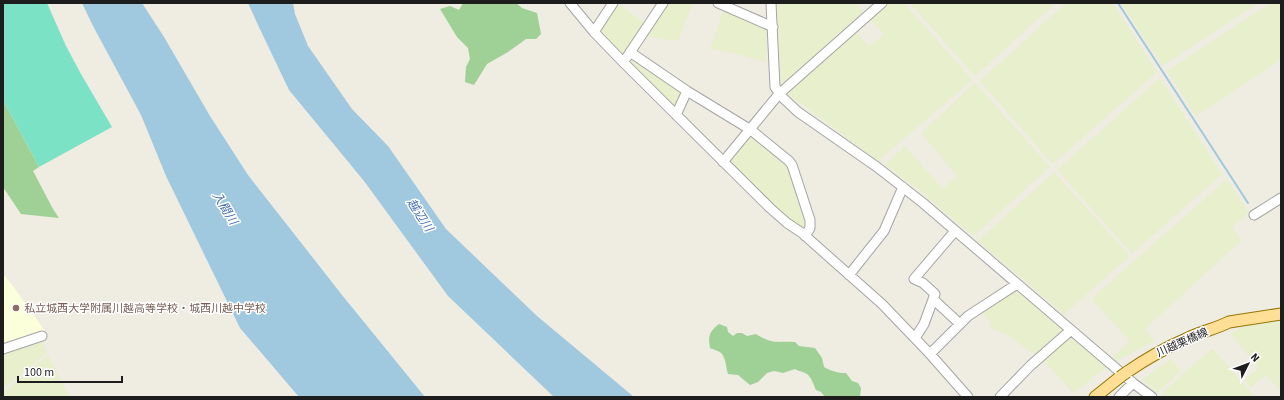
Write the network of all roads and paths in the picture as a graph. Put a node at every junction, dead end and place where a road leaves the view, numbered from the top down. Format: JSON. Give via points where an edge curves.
{"nodes":[{"id":1,"x":570,"y":3,"type":"edge"},
{"id":2,"x":613,"y":3,"type":"edge"},
{"id":3,"x":663,"y":3,"type":"edge"},
{"id":4,"x":718,"y":3,"type":"edge"},
{"id":5,"x":771,"y":3,"type":"edge"},
{"id":6,"x":882,"y":3,"type":"edge"},
{"id":7,"x":773,"y":27,"type":"junction"},
{"id":8,"x":594,"y":32,"type":"junction"},
{"id":9,"x":630,"y":52,"type":"junction"},
{"id":10,"x":624,"y":62,"type":"junction"},
{"id":11,"x":687,"y":90,"type":"junction"},
{"id":12,"x":779,"y":94,"type":"junction"},
{"id":13,"x":676,"y":115,"type":"junction"},
{"id":14,"x":751,"y":130,"type":"junction"},
{"id":15,"x":723,"y":162,"type":"junction"},
{"id":16,"x":903,"y":187,"type":"junction"},
{"id":17,"x":1281,"y":198,"type":"edge"},
{"id":18,"x":1254,"y":215,"type":"dead end"},
{"id":19,"x":955,"y":231,"type":"junction"},
{"id":20,"x":805,"y":236,"type":"junction"},
{"id":21,"x":849,"y":275,"type":"junction"},
{"id":22,"x":1017,"y":284,"type":"junction"},
{"id":23,"x":933,"y":299,"type":"junction"},
{"id":24,"x":1281,"y":314,"type":"edge"},
{"id":25,"x":960,"y":324,"type":"junction"},
{"id":26,"x":1071,"y":330,"type":"junction"},
{"id":27,"x":42,"y":336,"type":"dead end"},
{"id":28,"x":916,"y":338,"type":"junction"},
{"id":29,"x":3,"y":348,"type":"edge"},
{"id":30,"x":930,"y":354,"type":"junction"},
{"id":31,"x":1133,"y":383,"type":"junction"},
{"id":32,"x":968,"y":397,"type":"edge"},
{"id":33,"x":1000,"y":397,"type":"edge"},
{"id":34,"x":1096,"y":397,"type":"edge"},
{"id":35,"x":1118,"y":397,"type":"edge"},
{"id":36,"x":1152,"y":397,"type":"edge"}],
"edges":[{"from":1,"to":8,"type":"street"},
{"from":2,"to":8,"type":"street"},
{"from":3,"to":9,"type":"street"},
{"from":4,"to":7,"type":"street"},
{"from":5,"to":7,"type":"street"},
{"from":6,"to":12,"type":"street"},
{"from":7,"to":12,"type":"street","via":[[775,87]]},
{"from":8,"to":10,"type":"street"},
{"from":9,"to":10,"type":"street"},
{"from":9,"to":11,"type":"street"},
{"from":10,"to":13,"type":"street"},
{"from":11,"to":13,"type":"street"},
{"from":11,"to":14,"type":"street"},
{"from":12,"to":14,"type":"street"},
{"from":12,"to":16,"type":"street","via":[[798,112]]},
{"from":13,"to":15,"type":"street"},
{"from":14,"to":15,"type":"street"},
{"from":14,"to":20,"type":"street","via":[[792,165],[810,220],[810,228]]},
{"from":15,"to":20,"type":"street","via":[[770,208]]},
{"from":16,"to":19,"type":"street"},
{"from":16,"to":21,"type":"street","via":[[884,231]]},
{"from":17,"to":18,"type":"street"},
{"from":19,"to":22,"type":"street"},
{"from":19,"to":23,"type":"street","via":[[914,279],[935,294]]},
{"from":20,"to":21,"type":"street"},
{"from":21,"to":28,"type":"street"},
{"from":22,"to":25,"type":"street"},
{"from":22,"to":26,"type":"street"},
{"from":23,"to":25,"type":"street"},
{"from":23,"to":28,"type":"street"},
{"from":24,"to":34,"type":"main road","name":"川越栗橋線","via":[[1229,322],[1168,347],[1124,375]]},
{"from":25,"to":30,"type":"street"},
{"from":26,"to":31,"type":"street"},
{"from":26,"to":33,"type":"street"},
{"from":27,"to":29,"type":"street"},
{"from":28,"to":30,"type":"street"},
{"from":30,"to":32,"type":"street"},
{"from":31,"to":35,"type":"street"},
{"from":31,"to":36,"type":"street"}]}
